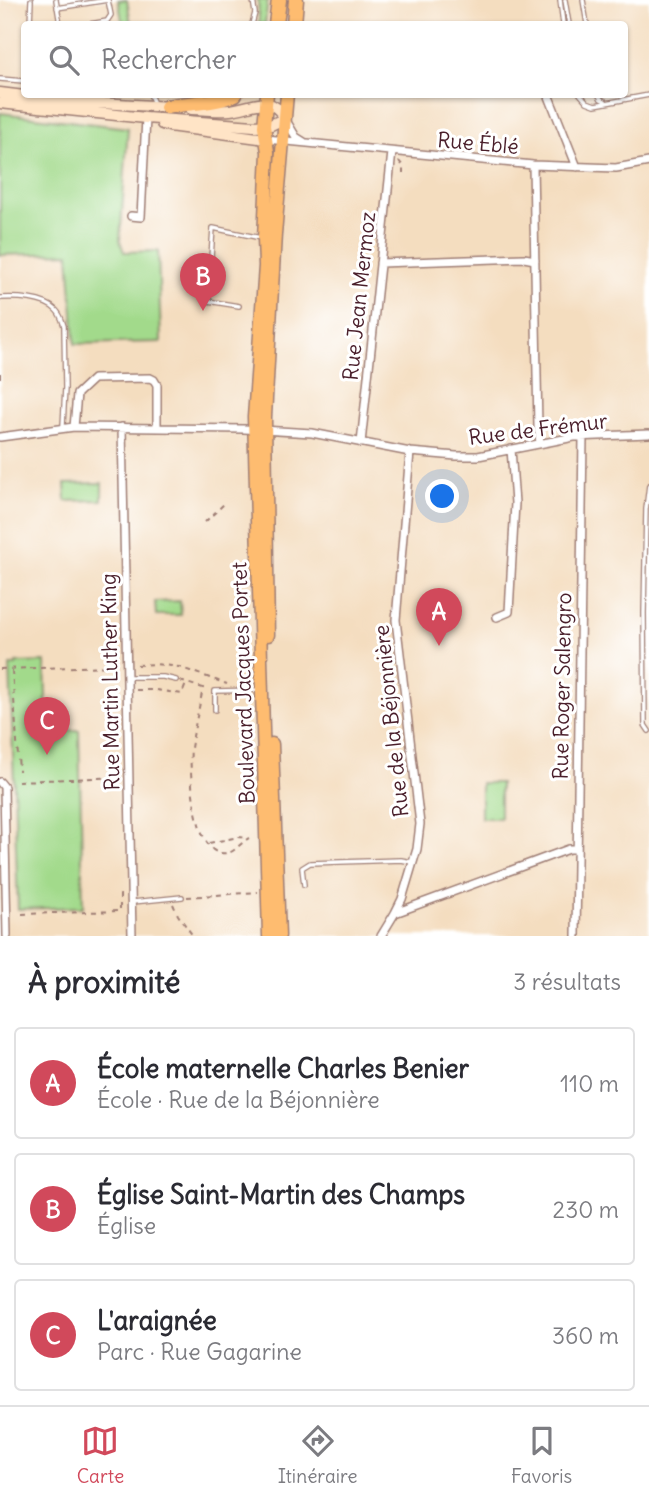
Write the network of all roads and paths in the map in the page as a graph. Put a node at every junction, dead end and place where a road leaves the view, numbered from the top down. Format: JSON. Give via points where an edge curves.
{"nodes":[{"id":1,"x":31,"y":0,"type":"edge"},
{"id":2,"x":56,"y":0,"type":"edge"},
{"id":3,"x":253,"y":0,"type":"edge"},
{"id":4,"x":279,"y":0,"type":"edge"},
{"id":5,"x":296,"y":0,"type":"edge"},
{"id":6,"x":303,"y":0,"type":"edge"},
{"id":7,"x":562,"y":0,"type":"edge"},
{"id":8,"x":583,"y":0,"type":"edge"},
{"id":9,"x":57,"y":8,"type":"junction"},
{"id":10,"x":30,"y":21,"type":"edge"},
{"id":11,"x":59,"y":21,"type":"edge"},
{"id":12,"x":107,"y":21,"type":"edge"},
{"id":13,"x":253,"y":21,"type":"edge"},
{"id":14,"x":276,"y":21,"type":"edge"},
{"id":15,"x":294,"y":21,"type":"edge"},
{"id":16,"x":301,"y":21,"type":"edge"},
{"id":17,"x":566,"y":21,"type":"edge"},
{"id":18,"x":586,"y":21,"type":"edge"},
{"id":19,"x":0,"y":79,"type":"edge"},
{"id":20,"x":21,"y":81,"type":"edge"},
{"id":21,"x":0,"y":93,"type":"edge"},
{"id":22,"x":21,"y":94,"type":"edge"},
{"id":23,"x":649,"y":95,"type":"edge"},
{"id":24,"x":54,"y":98,"type":"edge"},
{"id":25,"x":153,"y":98,"type":"edge"},
{"id":26,"x":224,"y":98,"type":"edge"},
{"id":27,"x":288,"y":98,"type":"edge"},
{"id":28,"x":550,"y":98,"type":"edge"},
{"id":29,"x":583,"y":98,"type":"edge"},
{"id":30,"x":600,"y":98,"type":"edge"},
{"id":31,"x":264,"y":100,"type":"edge"},
{"id":32,"x":607,"y":101,"type":"junction"},
{"id":33,"x":0,"y":103,"type":"edge"},
{"id":34,"x":161,"y":107,"type":"junction"},
{"id":35,"x":146,"y":118,"type":"junction"},
{"id":36,"x":285,"y":118,"type":"junction"},
{"id":37,"x":265,"y":132,"type":"junction"},
{"id":38,"x":284,"y":141,"type":"junction"},
{"id":39,"x":304,"y":143,"type":"junction"},
{"id":40,"x":393,"y":155,"type":"junction"},
{"id":41,"x":649,"y":162,"type":"edge"},
{"id":42,"x":533,"y":165,"type":"junction"},
{"id":43,"x":577,"y":167,"type":"junction"},
{"id":44,"x":403,"y":173,"type":"dead end"},
{"id":45,"x":131,"y":216,"type":"dead end"},
{"id":46,"x":264,"y":238,"type":"junction"},
{"id":47,"x":535,"y":260,"type":"junction"},
{"id":48,"x":380,"y":262,"type":"junction"},
{"id":49,"x":0,"y":298,"type":"edge"},
{"id":50,"x":239,"y":306,"type":"dead end"},
{"id":51,"x":0,"y":372,"type":"edge"},
{"id":52,"x":0,"y":379,"type":"edge"},
{"id":53,"x":74,"y":427,"type":"junction"},
{"id":54,"x":122,"y":428,"type":"junction"},
{"id":55,"x":157,"y":428,"type":"junction"},
{"id":56,"x":63,"y":429,"type":"junction"},
{"id":57,"x":260,"y":430,"type":"junction"},
{"id":58,"x":649,"y":434,"type":"edge"},
{"id":59,"x":0,"y":437,"type":"edge"},
{"id":60,"x":583,"y":437,"type":"junction"},
{"id":61,"x":361,"y":443,"type":"junction"},
{"id":62,"x":540,"y":443,"type":"junction"},
{"id":63,"x":511,"y":449,"type":"junction"},
{"id":64,"x":410,"y":452,"type":"junction"},
{"id":65,"x":649,"y":485,"type":"edge"},
{"id":66,"x":225,"y":503,"type":"dead end"},
{"id":67,"x":205,"y":522,"type":"dead end"},
{"id":68,"x":497,"y":617,"type":"dead end"},
{"id":69,"x":136,"y":665,"type":"dead end"},
{"id":70,"x":118,"y":666,"type":"dead end"},
{"id":71,"x":0,"y":669,"type":"edge"},
{"id":72,"x":12,"y":669,"type":"junction"},
{"id":73,"x":127,"y":677,"type":"junction"},
{"id":74,"x":176,"y":680,"type":"dead end"},
{"id":75,"x":232,"y":684,"type":"dead end"},
{"id":76,"x":135,"y":690,"type":"dead end"},
{"id":77,"x":261,"y":690,"type":"junction"},
{"id":78,"x":215,"y":710,"type":"dead end"},
{"id":79,"x":649,"y":731,"type":"edge"},
{"id":80,"x":19,"y":771,"type":"dead end"},
{"id":81,"x":123,"y":777,"type":"dead end"},
{"id":82,"x":18,"y":781,"type":"dead end"},
{"id":83,"x":0,"y":782,"type":"edge"},
{"id":84,"x":207,"y":844,"type":"junction"},
{"id":85,"x":576,"y":849,"type":"junction"},
{"id":86,"x":412,"y":862,"type":"junction"},
{"id":87,"x":304,"y":885,"type":"dead end"},
{"id":88,"x":258,"y":892,"type":"dead end"},
{"id":89,"x":182,"y":897,"type":"joint"},
{"id":90,"x":130,"y":898,"type":"junction"},
{"id":91,"x":173,"y":899,"type":"junction"},
{"id":92,"x":395,"y":913,"type":"junction"},
{"id":93,"x":22,"y":914,"type":"dead end"},
{"id":94,"x":7,"y":936,"type":"edge"},
{"id":95,"x":132,"y":936,"type":"edge"},
{"id":96,"x":193,"y":936,"type":"edge"},
{"id":97,"x":269,"y":936,"type":"edge"},
{"id":98,"x":279,"y":936,"type":"edge"},
{"id":99,"x":381,"y":936,"type":"edge"},
{"id":100,"x":576,"y":936,"type":"edge"}],
"edges":[{"from":1,"to":10,"type":"lane"},
{"from":2,"to":9,"type":"lane"},
{"from":3,"to":13,"type":"lane"},
{"from":4,"to":14,"type":"highway"},
{"from":5,"to":15,"type":"highway"},
{"from":6,"to":16,"type":"street"},
{"from":7,"to":17,"type":"lane"},
{"from":8,"to":18,"type":"lane"},
{"from":9,"to":11,"type":"lane"},
{"from":9,"to":12,"type":"lane","via":[[108,0],[111,15]]},
{"from":19,"to":20,"type":"lane"},
{"from":21,"to":22,"type":"street"},
{"from":23,"to":32,"type":"lane"},
{"from":24,"to":34,"type":"street"},
{"from":25,"to":34,"type":"lane"},
{"from":26,"to":34,"type":"highway"},
{"from":27,"to":36,"type":"main road"},
{"from":28,"to":43,"type":"street"},
{"from":29,"to":32,"type":"lane","via":[[591,104]]},
{"from":30,"to":32,"type":"lane"},
{"from":31,"to":34,"type":"street","via":[[222,111]]},
{"from":31,"to":36,"type":"street"},
{"from":31,"to":37,"type":"main road"},
{"from":33,"to":35,"type":"street"},
{"from":35,"to":37,"type":"street"},
{"from":35,"to":45,"type":"street","via":[[141,217]]},
{"from":36,"to":37,"type":"street"},
{"from":36,"to":38,"type":"main road"},
{"from":36,"to":39,"type":"street"},
{"from":37,"to":38,"type":"street","name":"Rue Éblé"},
{"from":37,"to":46,"type":"main road"},
{"from":38,"to":39,"type":"street","name":"Rue Éblé"},
{"from":38,"to":57,"type":"main road"},
{"from":39,"to":40,"type":"street","name":"Rue Éblé"},
{"from":40,"to":42,"type":"street","name":"Rue Éblé"},
{"from":40,"to":44,"type":"path"},
{"from":40,"to":48,"type":"street","name":"Rue Jean Mermoz"},
{"from":41,"to":43,"type":"street","name":"Rue Éblé","via":[[616,168]]},
{"from":42,"to":43,"type":"street","name":"Rue Éblé"},
{"from":42,"to":47,"type":"street"},
{"from":46,"to":50,"type":"lane","via":[[213,228],[208,301]]},
{"from":46,"to":57,"type":"main road"},
{"from":47,"to":48,"type":"street"},
{"from":47,"to":62,"type":"street"},
{"from":48,"to":61,"type":"street","name":"Rue Jean Mermoz"},
{"from":49,"to":56,"type":"lane","via":[[40,302],[61,317]]},
{"from":51,"to":52,"type":"path"},
{"from":53,"to":54,"type":"street","name":"Rue de Frémur"},
{"from":53,"to":55,"type":"street","via":[[77,394],[93,379],[150,378],[157,385]]},
{"from":53,"to":56,"type":"street","name":"Rue de Frémur"},
{"from":54,"to":55,"type":"street","name":"Rue de Frémur"},
{"from":54,"to":73,"type":"street","name":"Rue Martin Luther King"},
{"from":55,"to":57,"type":"street","name":"Rue de Frémur"},
{"from":56,"to":59,"type":"street","name":"Rue de Frémur"},
{"from":57,"to":61,"type":"street","name":"Rue de Frémur","via":[[312,433]]},
{"from":57,"to":77,"type":"main road","name":"Boulevard Jacques Portet"},
{"from":57,"to":98,"type":"main road","name":"Boulevard Jacques Portet"},
{"from":58,"to":60,"type":"street","name":"Rue de Frémur"},
{"from":60,"to":62,"type":"street","name":"Rue de Frémur"},
{"from":60,"to":85,"type":"street","name":"Rue Roger Salengro"},
{"from":61,"to":64,"type":"street","name":"Rue de Frémur"},
{"from":62,"to":63,"type":"street","name":"Rue de Frémur"},
{"from":63,"to":64,"type":"street","name":"Rue de Frémur","via":[[467,456]]},
{"from":63,"to":68,"type":"street","via":[[515,503],[509,612]]},
{"from":64,"to":86,"type":"street","name":"Rue de la Béjonnière","via":[[396,620],[420,814]]},
{"from":65,"to":79,"type":"lane","via":[[644,613],[645,725]]},
{"from":66,"to":67,"type":"path"},
{"from":69,"to":75,"type":"path","via":[[178,667]]},
{"from":70,"to":72,"type":"path"},
{"from":71,"to":72,"type":"path"},
{"from":72,"to":80,"type":"path"},
{"from":73,"to":74,"type":"lane"},
{"from":73,"to":90,"type":"street","name":"Rue Martin Luther King"},
{"from":76,"to":84,"type":"path","via":[[182,694],[186,683],[203,688],[191,752],[196,808]]},
{"from":77,"to":78,"type":"lane","via":[[215,691]]},
{"from":77,"to":97,"type":"main road","name":"Boulevard Jacques Portet"},
{"from":81,"to":82,"type":"path"},
{"from":83,"to":94,"type":"street","via":[[4,787]]},
{"from":84,"to":84,"type":"path","via":[[238,837],[248,838],[232,852],[220,854]]},
{"from":85,"to":92,"type":"street"},
{"from":85,"to":100,"type":"street","name":"Rue Roger Salengro"},
{"from":86,"to":87,"type":"lane","via":[[310,863],[302,868]]},
{"from":86,"to":92,"type":"street","name":"Rue de la Béjonnière"},
{"from":88,"to":89,"type":"path"},
{"from":89,"to":91,"type":"lane"},
{"from":90,"to":91,"type":"lane"},
{"from":90,"to":93,"type":"path","via":[[120,895],[120,911]]},
{"from":90,"to":95,"type":"street","name":"Rue Martin Luther King"},
{"from":91,"to":96,"type":"path"},
{"from":92,"to":99,"type":"street","name":"Rue de la Béjonnière"}]}
